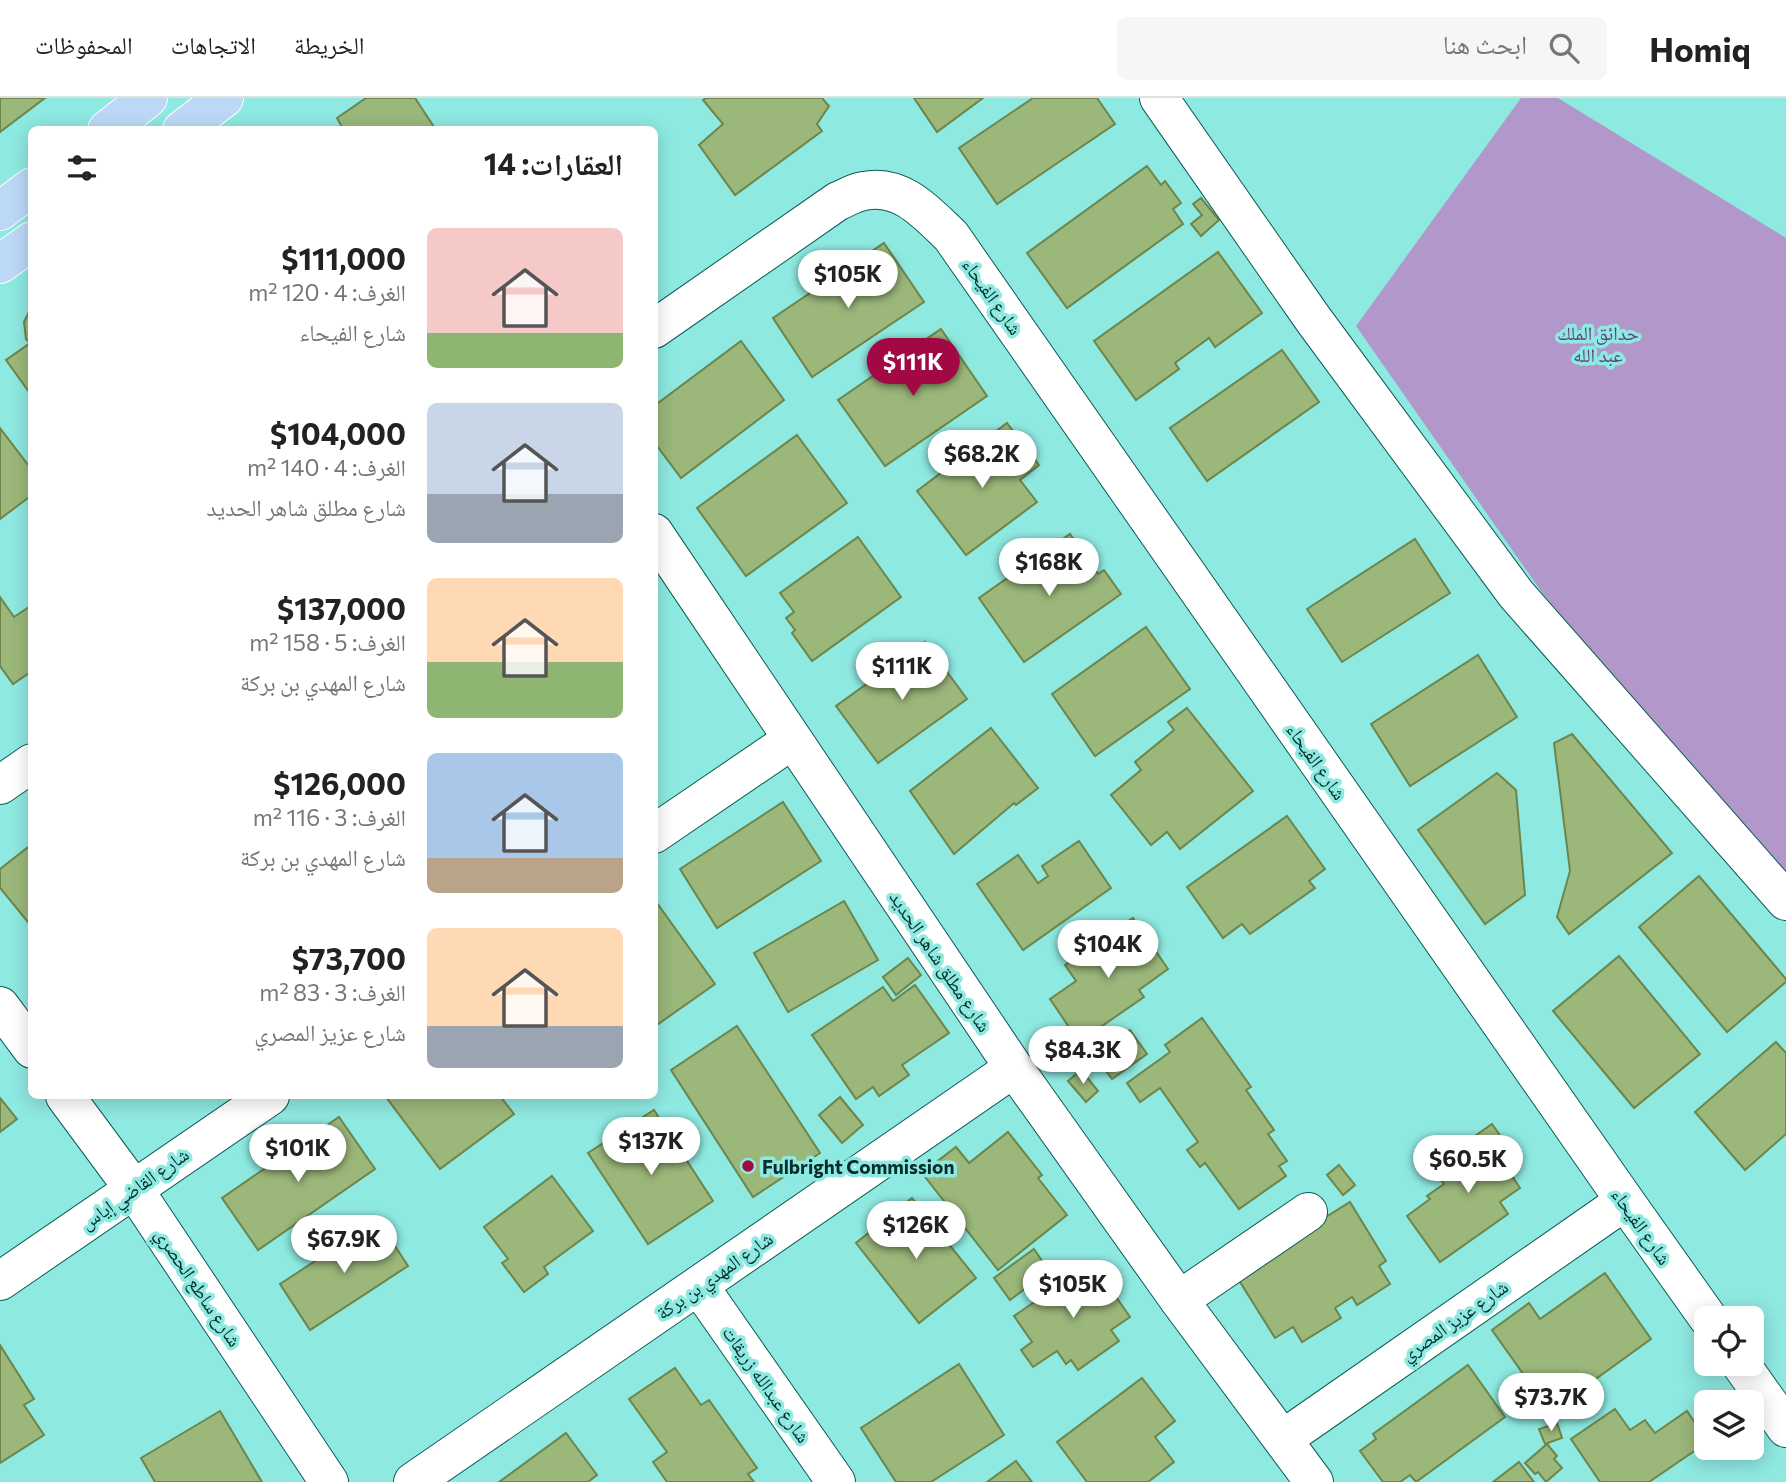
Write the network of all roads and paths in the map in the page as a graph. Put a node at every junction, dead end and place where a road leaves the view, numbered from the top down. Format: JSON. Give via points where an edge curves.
{"nodes":[{"id":1,"x":148,"y":98,"type":"edge"},
{"id":2,"x":224,"y":98,"type":"edge"},
{"id":3,"x":1159,"y":98,"type":"edge"},
{"id":4,"x":112,"y":126,"type":"edge"},
{"id":5,"x":187,"y":126,"type":"edge"},
{"id":6,"x":28,"y":190,"type":"edge"},
{"id":7,"x":0,"y":211,"type":"edge"},
{"id":8,"x":28,"y":244,"type":"edge"},
{"id":9,"x":0,"y":264,"type":"edge"},
{"id":10,"x":658,"y":326,"type":"edge"},
{"id":11,"x":658,"y":539,"type":"edge"},
{"id":12,"x":792,"y":740,"type":"junction"},
{"id":13,"x":28,"y":766,"type":"edge"},
{"id":14,"x":0,"y":785,"type":"edge"},
{"id":15,"x":658,"y":831,"type":"edge"},
{"id":16,"x":1786,"y":901,"type":"edge"},
{"id":17,"x":0,"y":1006,"type":"edge"},
{"id":18,"x":28,"y":1044,"type":"edge"},
{"id":19,"x":1014,"y":1068,"type":"junction"},
{"id":20,"x":67,"y":1099,"type":"edge"},
{"id":21,"x":266,"y":1099,"type":"edge"},
{"id":22,"x":133,"y":1188,"type":"junction"},
{"id":23,"x":1625,"y":1201,"type":"junction"},
{"id":24,"x":1308,"y":1212,"type":"dead end"},
{"id":25,"x":0,"y":1281,"type":"edge"},
{"id":26,"x":699,"y":1286,"type":"junction"},
{"id":27,"x":1179,"y":1300,"type":"junction"},
{"id":28,"x":1699,"y":1306,"type":"edge"},
{"id":29,"x":1749,"y":1376,"type":"edge"},
{"id":30,"x":1786,"y":1427,"type":"edge"},
{"id":31,"x":1283,"y":1439,"type":"junction"},
{"id":32,"x":329,"y":1482,"type":"edge"},
{"id":33,"x":413,"y":1482,"type":"edge"},
{"id":34,"x":836,"y":1482,"type":"edge"},
{"id":35,"x":1314,"y":1482,"type":"edge"}],
"edges":[{"from":1,"to":4,"type":"main road"},
{"from":2,"to":5,"type":"main road"},
{"from":3,"to":16,"type":"street","via":[[1313,319],[1516,594]]},
{"from":6,"to":7,"type":"main road"},
{"from":8,"to":9,"type":"main road"},
{"from":10,"to":23,"type":"street","name":"شارع الفيحاء","via":[[838,201],[864,190],[894,191],[923,208],[951,236]]},
{"from":11,"to":12,"type":"street","name":"شارع مطلق شاهر الحديد"},
{"from":12,"to":15,"type":"street"},
{"from":12,"to":19,"type":"street","name":"شارع مطلق شاهر الحديد"},
{"from":13,"to":14,"type":"street"},
{"from":17,"to":18,"type":"street"},
{"from":19,"to":26,"type":"street","name":"شارع المهدي بن بركة"},
{"from":19,"to":27,"type":"street","name":"شارع مطلق شاهر الحديد"},
{"from":20,"to":22,"type":"street","name":"شارع ساطع الحصري"},
{"from":21,"to":22,"type":"street","name":"شارع القاضي إياس"},
{"from":22,"to":25,"type":"street","name":"شارع القاضي إياس"},
{"from":22,"to":32,"type":"street","name":"شارع ساطع الحصري"},
{"from":23,"to":28,"type":"street","name":"شارع الفيحاء"},
{"from":23,"to":31,"type":"street","name":"شارع عزيز المصري"},
{"from":24,"to":27,"type":"street"},
{"from":26,"to":33,"type":"street","name":"شارع المهدي بن بركة"},
{"from":26,"to":34,"type":"street","name":"شارع عبدالله زريقات"},
{"from":27,"to":31,"type":"street","name":"شارع مطلق شاهر الحديد"},
{"from":29,"to":30,"type":"street"},
{"from":31,"to":35,"type":"street","name":"شارع مطلق شاهر الحديد"}]}
